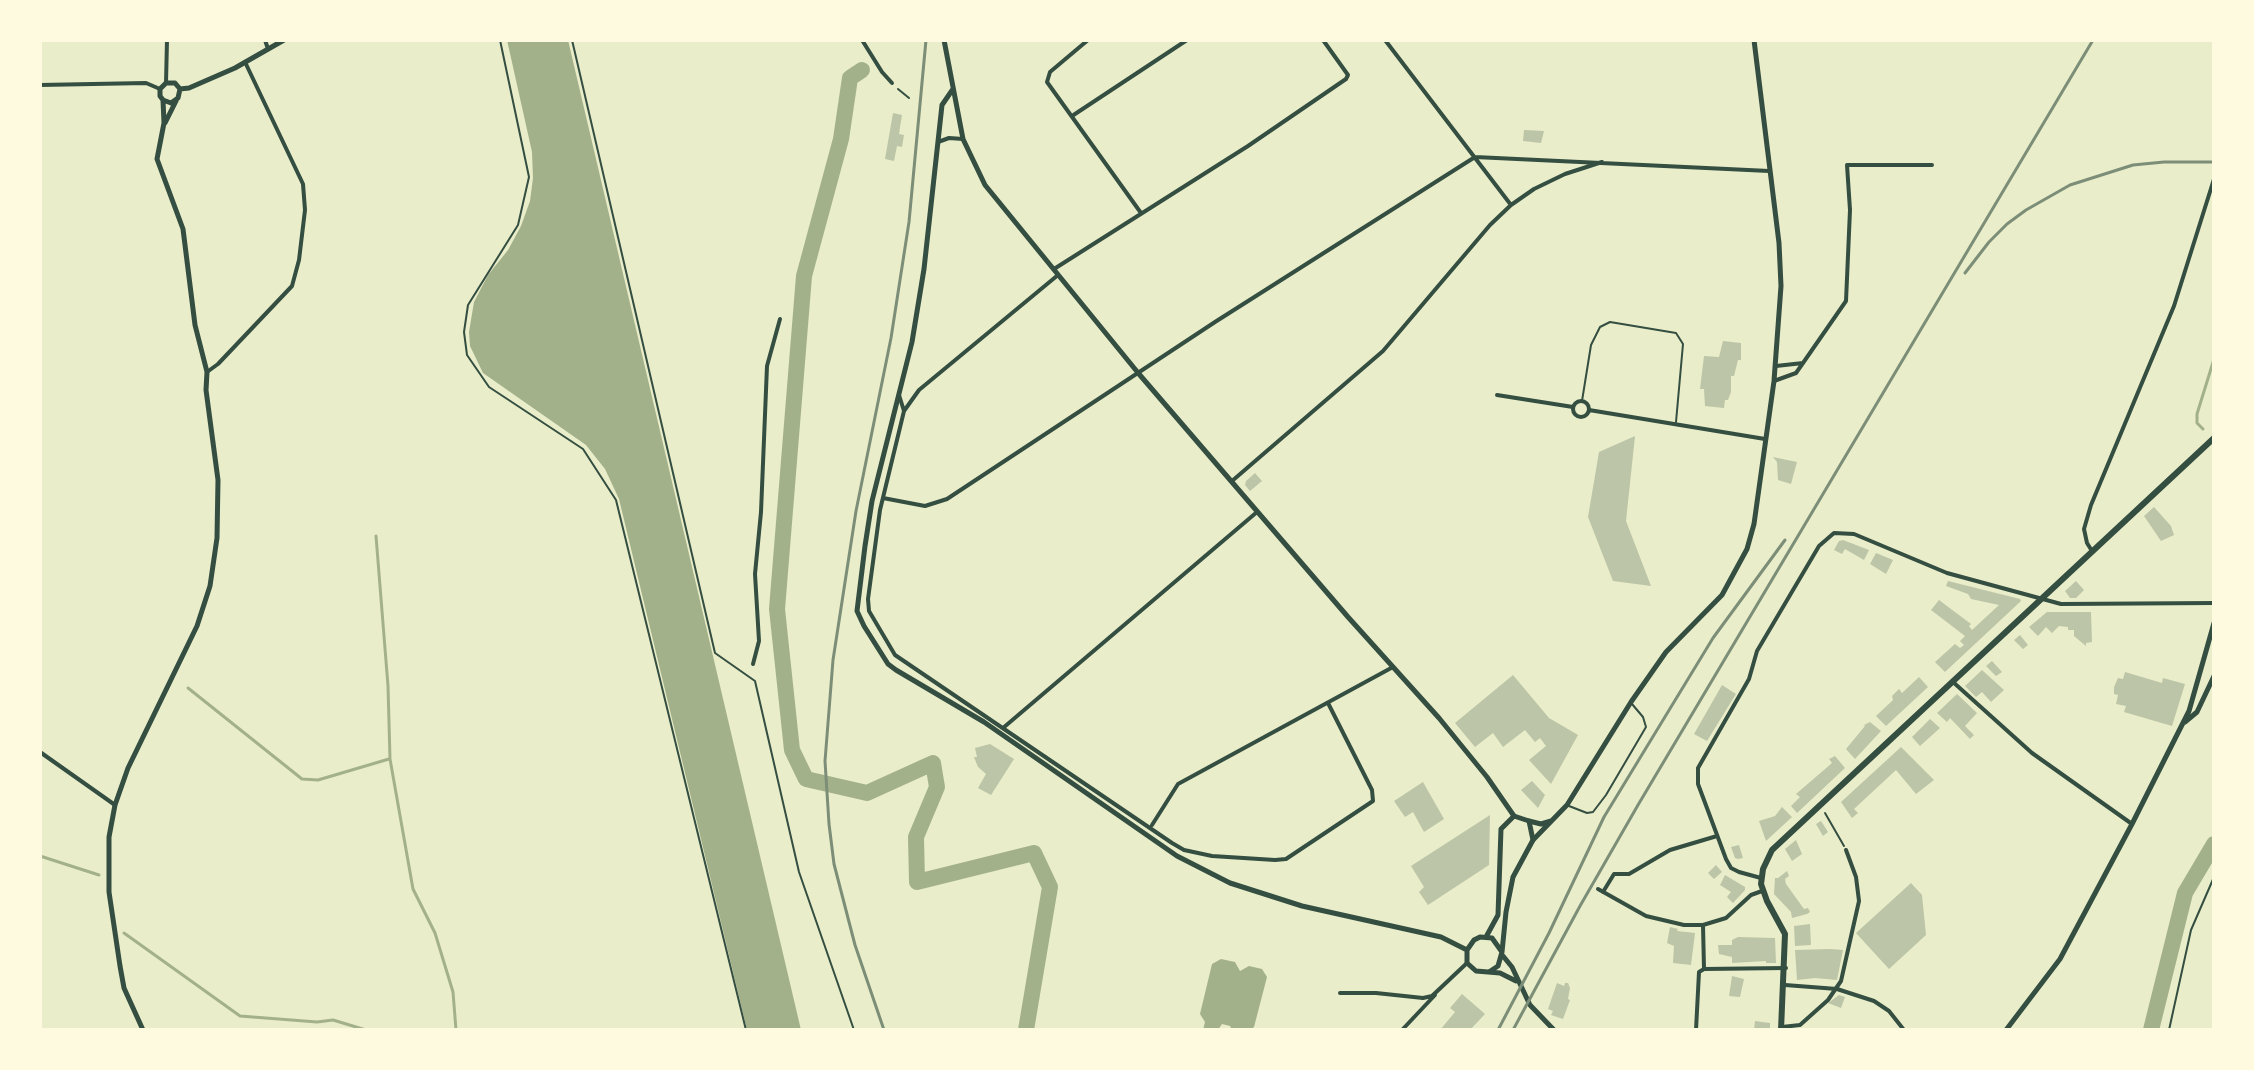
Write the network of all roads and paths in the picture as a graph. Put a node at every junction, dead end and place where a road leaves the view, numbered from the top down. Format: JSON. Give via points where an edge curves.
{"nodes":[{"id":1,"x":167,"y":40,"type":"edge"},
{"id":2,"x":265,"y":40,"type":"edge"},
{"id":3,"x":284,"y":40,"type":"edge"},
{"id":4,"x":500,"y":40,"type":"edge"},
{"id":5,"x":572,"y":40,"type":"edge"},
{"id":6,"x":862,"y":40,"type":"edge"},
{"id":7,"x":944,"y":40,"type":"edge"},
{"id":8,"x":1088,"y":40,"type":"edge"},
{"id":9,"x":1187,"y":40,"type":"edge"},
{"id":10,"x":1323,"y":40,"type":"edge"},
{"id":11,"x":1385,"y":40,"type":"edge"},
{"id":12,"x":1754,"y":40,"type":"edge"},
{"id":13,"x":268,"y":49,"type":"junction"},
{"id":14,"x":245,"y":62,"type":"junction"},
{"id":15,"x":166,"y":83,"type":"junction"},
{"id":16,"x":892,"y":83,"type":"joint"},
{"id":17,"x":40,"y":85,"type":"edge"},
{"id":18,"x":160,"y":89,"type":"junction"},
{"id":19,"x":180,"y":89,"type":"junction"},
{"id":20,"x":953,"y":89,"type":"junction"},
{"id":21,"x":909,"y":98,"type":"dead end"},
{"id":22,"x":163,"y":100,"type":"junction"},
{"id":23,"x":176,"y":101,"type":"junction"},
{"id":24,"x":1072,"y":116,"type":"junction"},
{"id":25,"x":164,"y":123,"type":"junction"},
{"id":26,"x":963,"y":139,"type":"junction"},
{"id":27,"x":938,"y":142,"type":"junction"},
{"id":28,"x":1475,"y":157,"type":"junction"},
{"id":29,"x":1602,"y":162,"type":"junction"},
{"id":30,"x":1932,"y":165,"type":"dead end"},
{"id":31,"x":1769,"y":171,"type":"junction"},
{"id":32,"x":2214,"y":179,"type":"edge"},
{"id":33,"x":1511,"y":205,"type":"junction"},
{"id":34,"x":1141,"y":213,"type":"junction"},
{"id":35,"x":1056,"y":272,"type":"junction"},
{"id":36,"x":780,"y":319,"type":"dead end"},
{"id":37,"x":1803,"y":363,"type":"junction"},
{"id":38,"x":1776,"y":366,"type":"junction"},
{"id":39,"x":207,"y":372,"type":"junction"},
{"id":40,"x":1139,"y":374,"type":"junction"},
{"id":41,"x":1774,"y":381,"type":"junction"},
{"id":42,"x":899,"y":394,"type":"junction"},
{"id":43,"x":1497,"y":395,"type":"dead end"},
{"id":44,"x":1582,"y":401,"type":"junction"},
{"id":45,"x":1573,"y":407,"type":"junction"},
{"id":46,"x":1589,"y":410,"type":"junction"},
{"id":47,"x":904,"y":411,"type":"junction"},
{"id":48,"x":1676,"y":424,"type":"junction"},
{"id":49,"x":2214,"y":438,"type":"edge"},
{"id":50,"x":1765,"y":439,"type":"junction"},
{"id":51,"x":1232,"y":481,"type":"junction"},
{"id":52,"x":883,"y":498,"type":"junction"},
{"id":53,"x":1257,"y":511,"type":"junction"},
{"id":54,"x":2092,"y":551,"type":"junction"},
{"id":55,"x":2039,"y":599,"type":"junction"},
{"id":56,"x":2214,"y":603,"type":"edge"},
{"id":57,"x":2214,"y":623,"type":"edge"},
{"id":58,"x":753,"y":664,"type":"dead end"},
{"id":59,"x":1393,"y":667,"type":"junction"},
{"id":60,"x":2214,"y":676,"type":"edge"},
{"id":61,"x":1953,"y":682,"type":"junction"},
{"id":62,"x":2193,"y":694,"type":"junction"},
{"id":63,"x":2206,"y":697,"type":"junction"},
{"id":64,"x":1631,"y":702,"type":"junction"},
{"id":65,"x":1328,"y":703,"type":"junction"},
{"id":66,"x":2181,"y":725,"type":"junction"},
{"id":67,"x":1003,"y":728,"type":"junction"},
{"id":68,"x":40,"y":752,"type":"edge"},
{"id":69,"x":115,"y":805,"type":"junction"},
{"id":70,"x":1567,"y":805,"type":"junction"},
{"id":71,"x":1821,"y":805,"type":"junction"},
{"id":72,"x":1514,"y":816,"type":"junction"},
{"id":73,"x":1529,"y":821,"type":"junction"},
{"id":74,"x":1552,"y":821,"type":"junction"},
{"id":75,"x":2132,"y":824,"type":"junction"},
{"id":76,"x":1151,"y":826,"type":"junction"},
{"id":77,"x":1717,"y":836,"type":"junction"},
{"id":78,"x":1533,"y":840,"type":"junction"},
{"id":79,"x":1172,"y":843,"type":"junction"},
{"id":80,"x":1846,"y":850,"type":"joint"},
{"id":81,"x":1177,"y":856,"type":"junction"},
{"id":82,"x":2214,"y":877,"type":"edge"},
{"id":83,"x":1761,"y":878,"type":"junction"},
{"id":84,"x":1598,"y":889,"type":"dead end"},
{"id":85,"x":1762,"y":891,"type":"junction"},
{"id":86,"x":1603,"y":892,"type":"junction"},
{"id":87,"x":1703,"y":925,"type":"junction"},
{"id":88,"x":1486,"y":937,"type":"junction"},
{"id":89,"x":1467,"y":950,"type":"junction"},
{"id":90,"x":1502,"y":954,"type":"junction"},
{"id":91,"x":1467,"y":963,"type":"junction"},
{"id":92,"x":1786,"y":968,"type":"junction"},
{"id":93,"x":1704,"y":969,"type":"junction"},
{"id":94,"x":1489,"y":972,"type":"junction"},
{"id":95,"x":1516,"y":981,"type":"junction"},
{"id":96,"x":1785,"y":985,"type":"junction"},
{"id":97,"x":1442,"y":988,"type":"junction"},
{"id":98,"x":1837,"y":989,"type":"junction"},
{"id":99,"x":1340,"y":993,"type":"dead end"},
{"id":100,"x":1782,"y":1029,"type":"edge"},
{"id":101,"x":143,"y":1030,"type":"edge"},
{"id":102,"x":746,"y":1030,"type":"edge"},
{"id":103,"x":854,"y":1030,"type":"edge"},
{"id":104,"x":1402,"y":1030,"type":"edge"},
{"id":105,"x":1554,"y":1030,"type":"edge"},
{"id":106,"x":1696,"y":1030,"type":"edge"},
{"id":107,"x":1904,"y":1030,"type":"edge"},
{"id":108,"x":2006,"y":1030,"type":"edge"},
{"id":109,"x":2169,"y":1030,"type":"edge"}],
"edges":[{"from":1,"to":15,"type":"street"},
{"from":2,"to":13,"type":"street"},
{"from":3,"to":13,"type":"street"},
{"from":4,"to":102,"type":"path","via":[[529,177],[518,225],[468,305],[467,355],[489,387],[583,449],[616,500]]},
{"from":5,"to":103,"type":"lane","via":[[715,653],[755,681],[799,872]]},
{"from":6,"to":16,"type":"street"},
{"from":7,"to":20,"type":"street"},
{"from":8,"to":24,"type":"street","via":[[1047,77]]},
{"from":9,"to":24,"type":"street"},
{"from":10,"to":34,"type":"street","via":[[1346,79]]},
{"from":11,"to":28,"type":"street"},
{"from":12,"to":31,"type":"street"},
{"from":13,"to":14,"type":"street"},
{"from":14,"to":19,"type":"street"},
{"from":14,"to":39,"type":"street","via":[[303,184],[299,260],[292,286]]},
{"from":15,"to":18,"type":"street"},
{"from":15,"to":19,"type":"street"},
{"from":16,"to":21,"type":"path"},
{"from":17,"to":18,"type":"street","via":[[146,83]]},
{"from":18,"to":22,"type":"street"},
{"from":19,"to":23,"type":"street"},
{"from":20,"to":26,"type":"street"},
{"from":20,"to":27,"type":"street","via":[[942,105]]},
{"from":22,"to":23,"type":"street"},
{"from":22,"to":25,"type":"street"},
{"from":23,"to":25,"type":"street"},
{"from":24,"to":34,"type":"street"},
{"from":25,"to":39,"type":"street","via":[[157,159],[183,229],[195,325]]},
{"from":26,"to":27,"type":"street"},
{"from":26,"to":35,"type":"street","via":[[985,185]]},
{"from":27,"to":42,"type":"street","via":[[920,298]]},
{"from":28,"to":29,"type":"street"},
{"from":28,"to":33,"type":"street"},
{"from":28,"to":40,"type":"street"},
{"from":29,"to":31,"type":"street"},
{"from":29,"to":33,"type":"street","via":[[1555,179]]},
{"from":30,"to":37,"type":"street","via":[[1847,165],[1846,301]]},
{"from":31,"to":38,"type":"street","via":[[1781,265]]},
{"from":32,"to":54,"type":"street","via":[[2174,306],[2091,505],[2084,529]]},
{"from":33,"to":51,"type":"street","via":[[1383,351]]},
{"from":34,"to":35,"type":"street"},
{"from":35,"to":40,"type":"street"},
{"from":35,"to":47,"type":"street","via":[[919,390]]},
{"from":36,"to":58,"type":"street","via":[[767,366],[755,574],[759,641]]},
{"from":37,"to":38,"type":"street"},
{"from":37,"to":41,"type":"street","via":[[1796,373]]},
{"from":38,"to":41,"type":"street"},
{"from":39,"to":69,"type":"street","via":[[218,480],[210,586],[190,645]]},
{"from":40,"to":51,"type":"street"},
{"from":40,"to":52,"type":"street","via":[[947,499],[925,506]]},
{"from":41,"to":50,"type":"street"},
{"from":42,"to":47,"type":"street"},
{"from":42,"to":81,"type":"street","via":[[865,546],[857,611],[864,626],[896,670],[984,722]]},
{"from":43,"to":45,"type":"street"},
{"from":44,"to":45,"type":"street"},
{"from":44,"to":46,"type":"street"},
{"from":44,"to":48,"type":"lane","via":[[1591,345],[1600,327],[1610,322],[1676,333],[1683,344]]},
{"from":45,"to":46,"type":"street","via":[[1581,417]]},
{"from":46,"to":48,"type":"street"},
{"from":47,"to":52,"type":"street"},
{"from":48,"to":50,"type":"street"},
{"from":49,"to":54,"type":"main road"},
{"from":50,"to":64,"type":"street","via":[[1747,549],[1722,595],[1666,652]]},
{"from":51,"to":53,"type":"street"},
{"from":52,"to":67,"type":"street","via":[[869,611],[895,655]]},
{"from":53,"to":59,"type":"street"},
{"from":53,"to":67,"type":"street"},
{"from":54,"to":55,"type":"main road"},
{"from":55,"to":56,"type":"street","via":[[2061,604]]},
{"from":55,"to":61,"type":"main road"},
{"from":55,"to":77,"type":"street","via":[[1947,573],[1854,534],[1834,533],[1819,546],[1757,651],[1749,679],[1698,768],[1698,784]]},
{"from":57,"to":62,"type":"street"},
{"from":59,"to":65,"type":"street"},
{"from":59,"to":72,"type":"street"},
{"from":60,"to":63,"type":"street"},
{"from":61,"to":71,"type":"main road"},
{"from":61,"to":75,"type":"street","via":[[2032,753]]},
{"from":62,"to":63,"type":"street"},
{"from":62,"to":66,"type":"street"},
{"from":63,"to":66,"type":"street"},
{"from":64,"to":70,"type":"street"},
{"from":64,"to":70,"type":"lane","via":[[1646,727],[1606,795],[1593,812]]},
{"from":65,"to":76,"type":"street","via":[[1178,784]]},
{"from":65,"to":79,"type":"street","via":[[1372,790],[1369,805],[1286,859],[1212,856]]},
{"from":66,"to":75,"type":"street"},
{"from":67,"to":76,"type":"street"},
{"from":68,"to":69,"type":"street"},
{"from":69,"to":101,"type":"street","via":[[109,892],[124,988]]},
{"from":70,"to":74,"type":"street"},
{"from":71,"to":80,"type":"path"},
{"from":71,"to":83,"type":"main road","via":[[1772,850]]},
{"from":72,"to":73,"type":"street"},
{"from":72,"to":88,"type":"street","via":[[1501,829],[1498,915]]},
{"from":73,"to":74,"type":"street"},
{"from":73,"to":78,"type":"street"},
{"from":74,"to":78,"type":"street"},
{"from":75,"to":108,"type":"street","via":[[2060,959]]},
{"from":76,"to":79,"type":"street"},
{"from":77,"to":83,"type":"street","via":[[1731,868]]},
{"from":77,"to":86,"type":"street","via":[[1670,850],[1629,874],[1614,874]]},
{"from":78,"to":90,"type":"street","via":[[1513,877]]},
{"from":79,"to":81,"type":"street"},
{"from":80,"to":98,"type":"street","via":[[1859,901]]},
{"from":81,"to":89,"type":"street","via":[[1230,883],[1288,902],[1441,937]]},
{"from":82,"to":109,"type":"path","via":[[2191,930]]},
{"from":83,"to":85,"type":"main road"},
{"from":84,"to":86,"type":"street"},
{"from":85,"to":87,"type":"street","via":[[1726,918]]},
{"from":85,"to":92,"type":"main road","via":[[1785,934]]},
{"from":86,"to":87,"type":"street","via":[[1646,916]]},
{"from":87,"to":93,"type":"street"},
{"from":88,"to":89,"type":"street","via":[[1474,940]]},
{"from":88,"to":90,"type":"street"},
{"from":89,"to":91,"type":"street"},
{"from":90,"to":94,"type":"street"},
{"from":90,"to":95,"type":"street"},
{"from":91,"to":94,"type":"street"},
{"from":91,"to":97,"type":"street"},
{"from":92,"to":93,"type":"street"},
{"from":92,"to":96,"type":"main road"},
{"from":93,"to":106,"type":"street","via":[[1699,972]]},
{"from":94,"to":95,"type":"street"},
{"from":95,"to":105,"type":"street"},
{"from":96,"to":98,"type":"street"},
{"from":96,"to":100,"type":"main road"},
{"from":97,"to":99,"type":"street","via":[[1423,998]]},
{"from":97,"to":104,"type":"street"},
{"from":98,"to":100,"type":"street","via":[[1800,1025]]},
{"from":98,"to":107,"type":"street","via":[[1878,1003]]}]}
